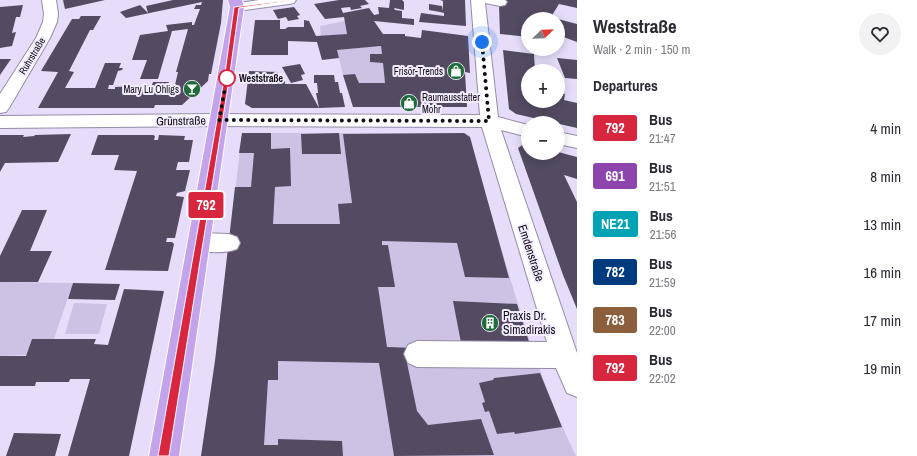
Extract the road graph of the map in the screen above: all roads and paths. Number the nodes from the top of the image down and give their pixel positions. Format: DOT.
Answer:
graph roads {
  1 [pos="49,0"];
  2 [pos="289,0"];
  3 [pos="478,0"];
  4 [pos="487,0"];
  5 [pos="500,2"];
  6 [pos="236,3"];
  7 [pos="0,108"];
  8 [pos="219,120"];
  9 [pos="489,121"];
  10 [pos="0,122"];
  11 [pos="521,129"];
  12 [pos="565,139"];
  13 [pos="577,142"];
  14 [pos="200,242"];
  15 [pos="229,243"];
  16 [pos="417,354"];
  17 [pos="564,355"];
  18 [pos="577,383"];
  19 [pos="164,456"];
  1 -- 7 [label="street, Ruhrstraße"];
  2 -- 6 [label="street"];
  3 -- 9 [label="street, Emdenstraße"];
  4 -- 5 [label="street"];
  6 -- 8 [label="main road"];
  8 -- 9 [label="street, Grünstraße"];
  8 -- 10 [label="street, Grünstraße"];
  8 -- 14 [label="main road"];
  9 -- 11 [label="street, Grünstraße"];
  9 -- 17 [label="street, Emdenstraße"];
  12 -- 13 [label="street"];
  14 -- 15 [label="street"];
  14 -- 19 [label="main road"];
  16 -- 17 [label="street"];
  17 -- 18 [label="street, Emdenstraße"];
}
